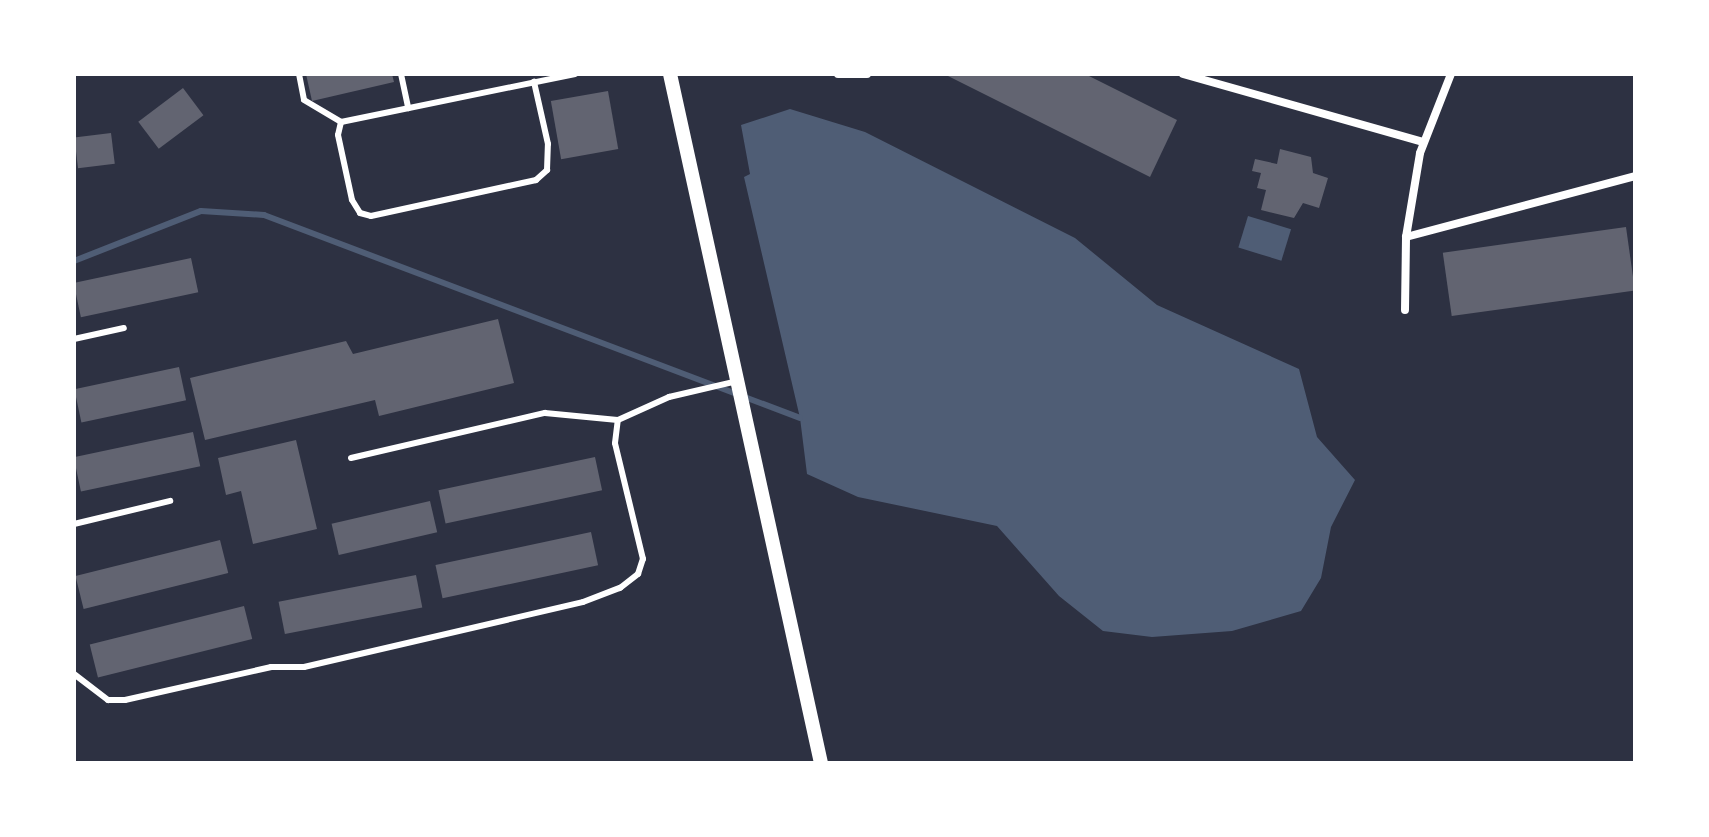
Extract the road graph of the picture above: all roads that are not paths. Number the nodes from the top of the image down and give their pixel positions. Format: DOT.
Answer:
graph roads {
  1 [pos="299,74"];
  2 [pos="401,74"];
  3 [pos="523,74"];
  4 [pos="575,74"];
  5 [pos="670,74"];
  6 [pos="838,74"];
  7 [pos="867,74"];
  8 [pos="1183,74"];
  9 [pos="1451,74"];
  10 [pos="534,82"];
  11 [pos="526,84"];
  12 [pos="408,108"];
  13 [pos="341,122"];
  14 [pos="1424,142"];
  15 [pos="1635,176"];
  16 [pos="1406,237"];
  17 [pos="1405,310"];
  18 [pos="124,328"];
  19 [pos="74,339"];
  20 [pos="738,381"];
  21 [pos="618,420"];
  22 [pos="351,458"];
  23 [pos="170,501"];
  24 [pos="74,524"];
  25 [pos="74,674"];
  26 [pos="821,763"];
  1 -- 13 [label="lane"];
  2 -- 12 [label="lane"];
  3 -- 11 [label="lane"];
  4 -- 10 [label="lane"];
  5 -- 20 [label="street"];
  6 -- 7 [label="street"];
  8 -- 14 [label="street"];
  9 -- 14 [label="street"];
  10 -- 11 [label="lane"];
  10 -- 13 [label="lane"];
  11 -- 12 [label="lane"];
  12 -- 13 [label="lane"];
  14 -- 16 [label="street"];
  15 -- 16 [label="street"];
  16 -- 17 [label="street"];
  18 -- 19 [label="lane"];
  20 -- 21 [label="lane"];
  20 -- 26 [label="street"];
  21 -- 22 [label="lane"];
  21 -- 25 [label="lane"];
  23 -- 24 [label="lane"];
}
